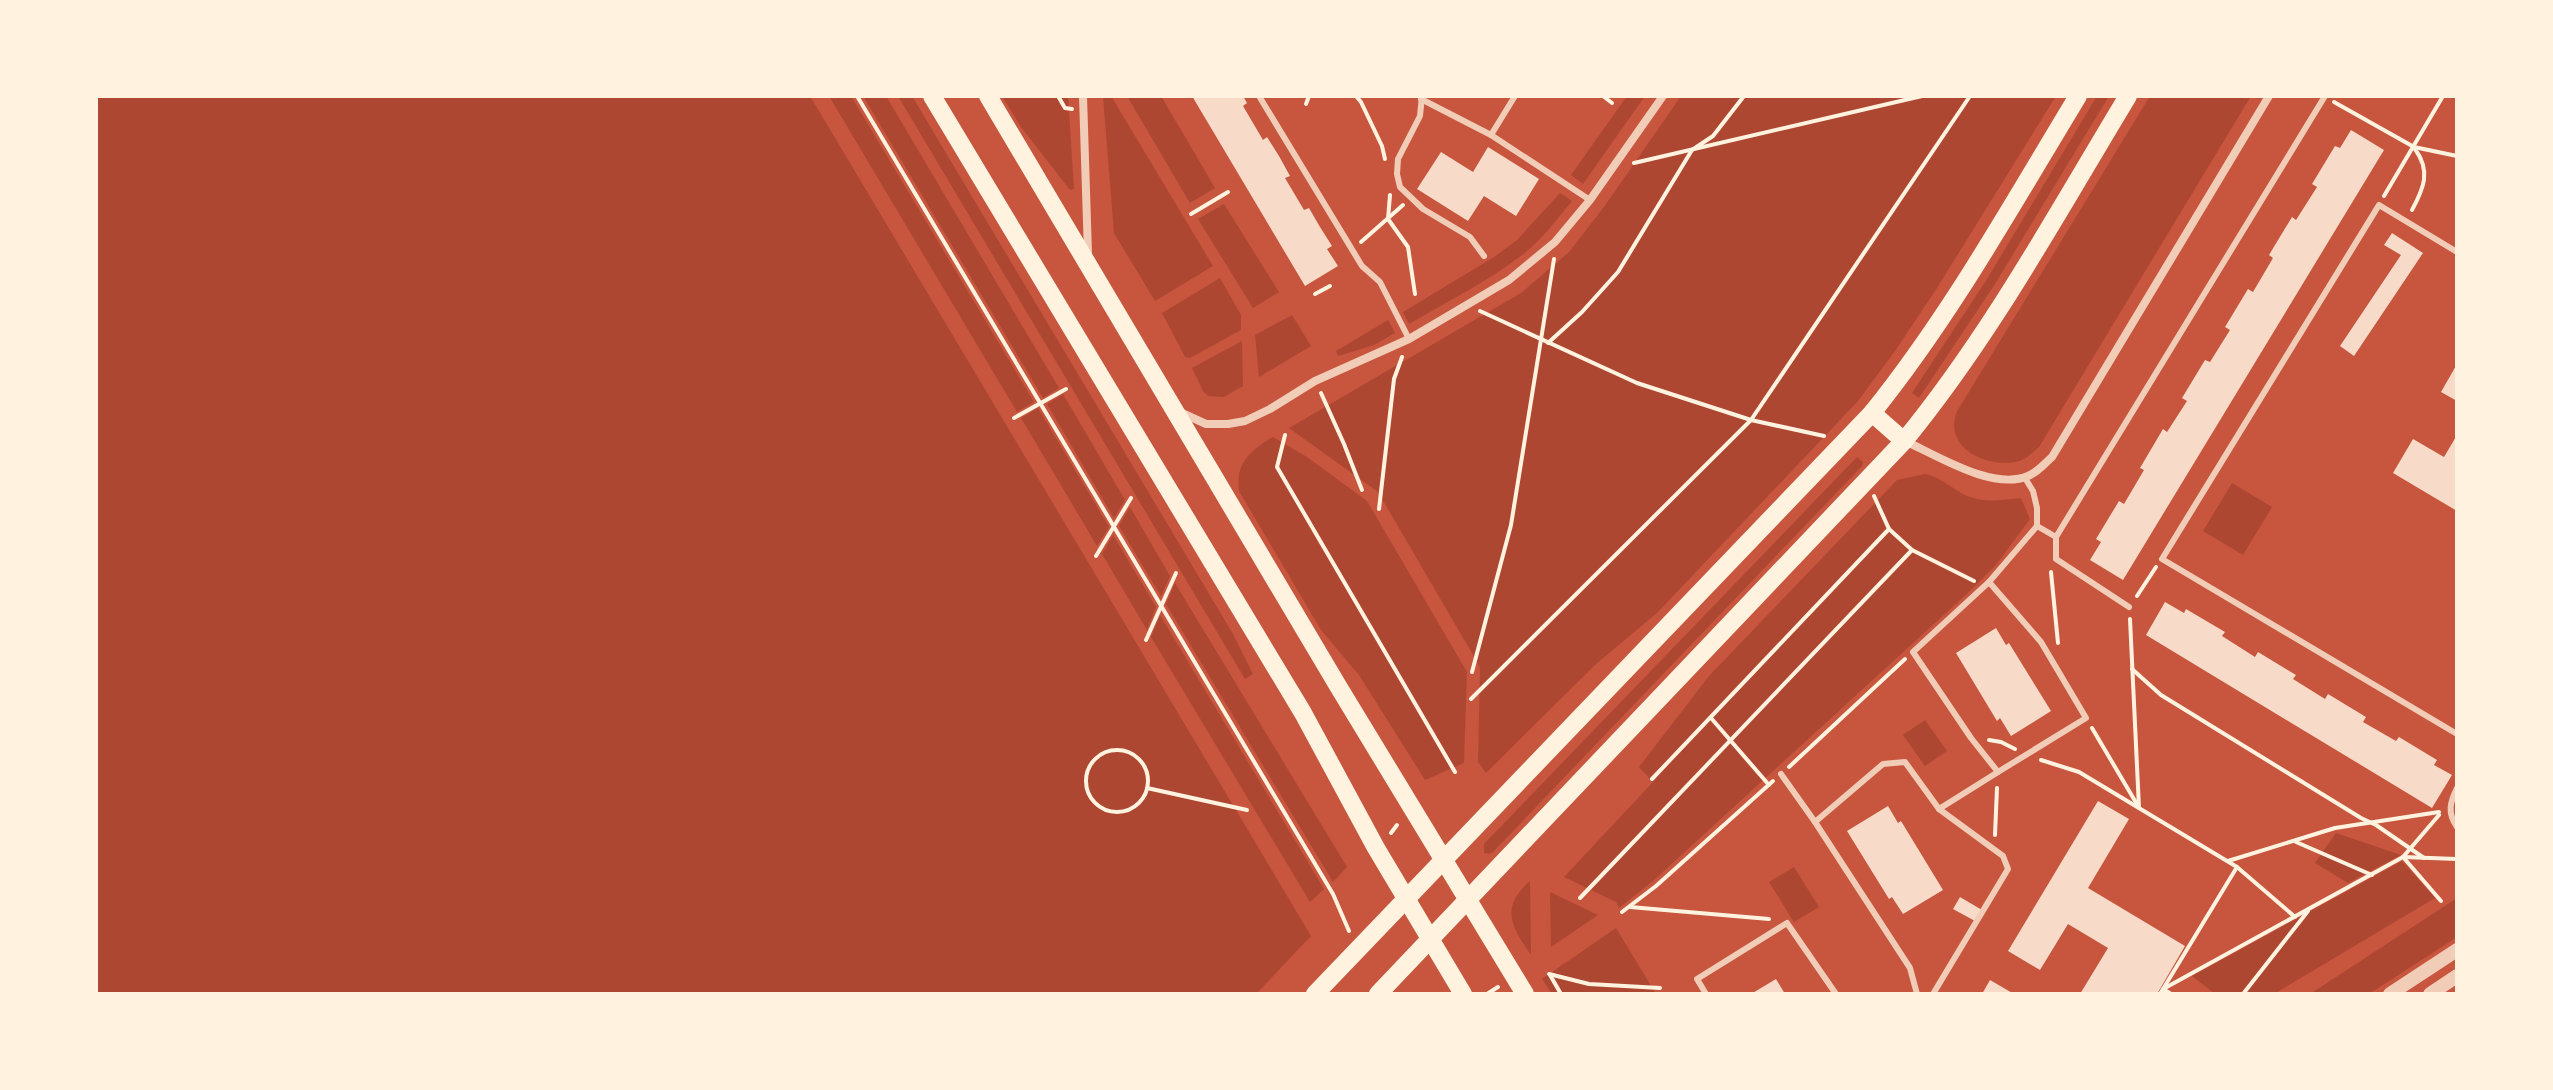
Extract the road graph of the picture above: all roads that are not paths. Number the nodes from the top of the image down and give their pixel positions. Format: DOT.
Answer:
graph roads {
  1 [pos="932,96"];
  2 [pos="988,96"];
  3 [pos="1083,96"];
  4 [pos="1259,96"];
  5 [pos="1515,96"];
  6 [pos="1663,96"];
  7 [pos="2078,96"];
  8 [pos="2128,96"];
  9 [pos="2269,96"];
  10 [pos="2325,96"];
  11 [pos="1421,97"];
  12 [pos="1491,135"];
  13 [pos="1590,200"];
  14 [pos="2457,252"];
  15 [pos="1484,256"];
  16 [pos="1088,263"];
  17 [pos="1409,339"];
  18 [pos="1176,410"];
  19 [pos="1872,413"];
  20 [pos="1904,441"];
  21 [pos="2025,478"];
  22 [pos="2037,526"];
  23 [pos="2056,537"];
  24 [pos="1987,585"];
  25 [pos="2129,607"];
  26 [pos="2457,734"];
  27 [pos="1998,772"];
  28 [pos="1781,774"];
  29 [pos="2457,788"];
  30 [pos="1939,809"];
  31 [pos="1815,822"];
  32 [pos="2457,827"];
  33 [pos="1444,861"];
  34 [pos="1406,900"];
  35 [pos="1468,901"];
  36 [pos="1429,940"];
  37 [pos="2457,950"];
  38 [pos="2457,976"];
  39 [pos="1315,994"];
  40 [pos="1378,994"];
  41 [pos="1463,994"];
  42 [pos="1525,994"];
  43 [pos="1706,994"];
  44 [pos="1836,994"];
  45 [pos="1917,994"];
  46 [pos="1933,994"];
  47 [pos="2390,994"];
  48 [pos="2430,994"];
  1 -- 34 [label="main road"];
  2 -- 16 [label="main road"];
  3 -- 16 [label="street"];
  4 -- 17 [label="lane"];
  5 -- 12 [label="lane"];
  6 -- 13 [label="street"];
  7 -- 19 [label="main road"];
  8 -- 20 [label="main road"];
  9 -- 21 [label="street"];
  10 -- 23 [label="lane"];
  11 -- 12 [label="lane"];
  11 -- 15 [label="lane"];
  12 -- 13 [label="lane"];
  13 -- 17 [label="street"];
  14 -- 26 [label="lane"];
  16 -- 18 [label="main road"];
  17 -- 18 [label="street"];
  18 -- 33 [label="main road"];
  19 -- 20 [label="main road"];
  19 -- 33 [label="main road"];
  20 -- 21 [label="street"];
  20 -- 35 [label="main road"];
  21 -- 22 [label="lane"];
  22 -- 23 [label="lane"];
  22 -- 24 [label="lane"];
  23 -- 25 [label="lane"];
  24 -- 27 [label="lane"];
  24 -- 27 [label="lane"];
  27 -- 30 [label="lane"];
  28 -- 31 [label="lane"];
  29 -- 32 [label="lane"];
  30 -- 31 [label="lane"];
  30 -- 46 [label="lane"];
  31 -- 45 [label="lane"];
  33 -- 34 [label="main road"];
  33 -- 35 [label="main road"];
  34 -- 36 [label="main road"];
  34 -- 39 [label="main road"];
  35 -- 36 [label="main road"];
  35 -- 42 [label="main road"];
  36 -- 40 [label="main road"];
  36 -- 41 [label="main road"];
  37 -- 47 [label="street"];
  38 -- 48 [label="street"];
  43 -- 44 [label="lane"];
}
